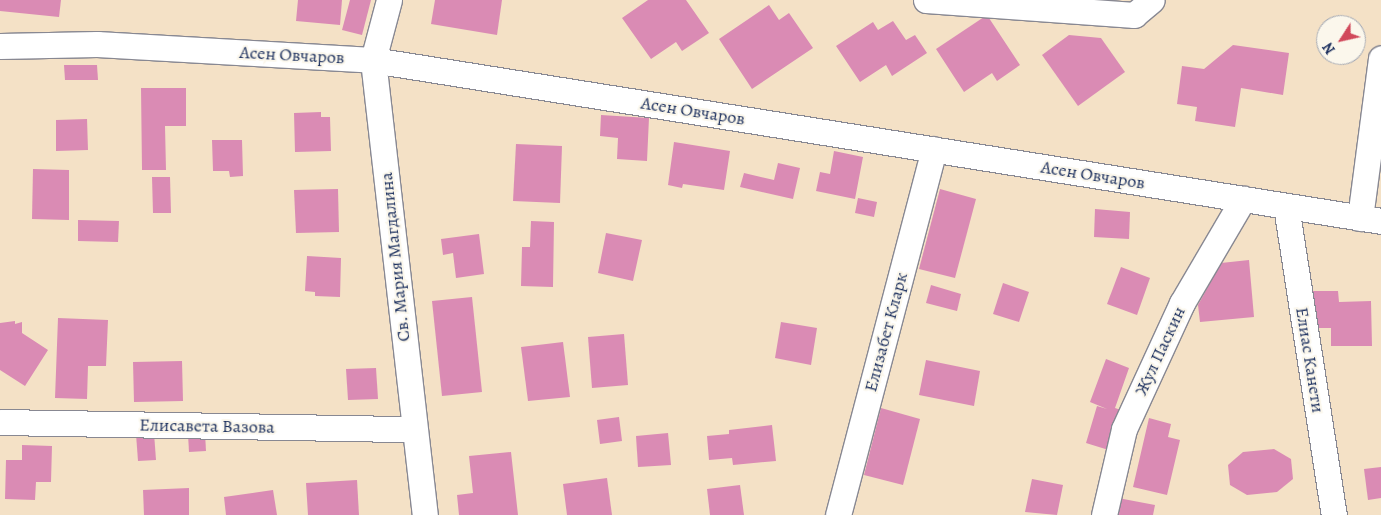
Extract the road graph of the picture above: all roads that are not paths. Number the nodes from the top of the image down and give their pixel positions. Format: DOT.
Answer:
graph roads {
  1 [pos="389,0"];
  2 [pos="926,0"];
  3 [pos="1152,0"];
  4 [pos="0,46"];
  5 [pos="1381,58"];
  6 [pos="373,60"];
  7 [pos="934,149"];
  8 [pos="1243,199"];
  9 [pos="1286,206"];
  10 [pos="1371,220"];
  11 [pos="0,422"];
  12 [pos="414,429"];
  13 [pos="425,515"];
  14 [pos="838,515"];
  15 [pos="1104,515"];
  16 [pos="1334,515"];
  1 -- 6 [label="street, Св. Мария Магдалина"];
  2 -- 3 [label="street"];
  4 -- 6 [label="street, Асен Овчаров"];
  5 -- 10 [label="street"];
  6 -- 7 [label="street, Асен Овчаров"];
  6 -- 12 [label="street, Св. Мария Магдалина"];
  7 -- 8 [label="street, Асен Овчаров"];
  7 -- 14 [label="street, Елизабет Кларк"];
  8 -- 9 [label="street, Асен Овчаров"];
  8 -- 15 [label="street, Жул Паскин"];
  9 -- 10 [label="street, Асен Овчаров"];
  9 -- 16 [label="street, Елиас Канети"];
  11 -- 12 [label="street, Елисавета Вазова"];
  12 -- 13 [label="street, Св. Мария Магдалина"];
}
